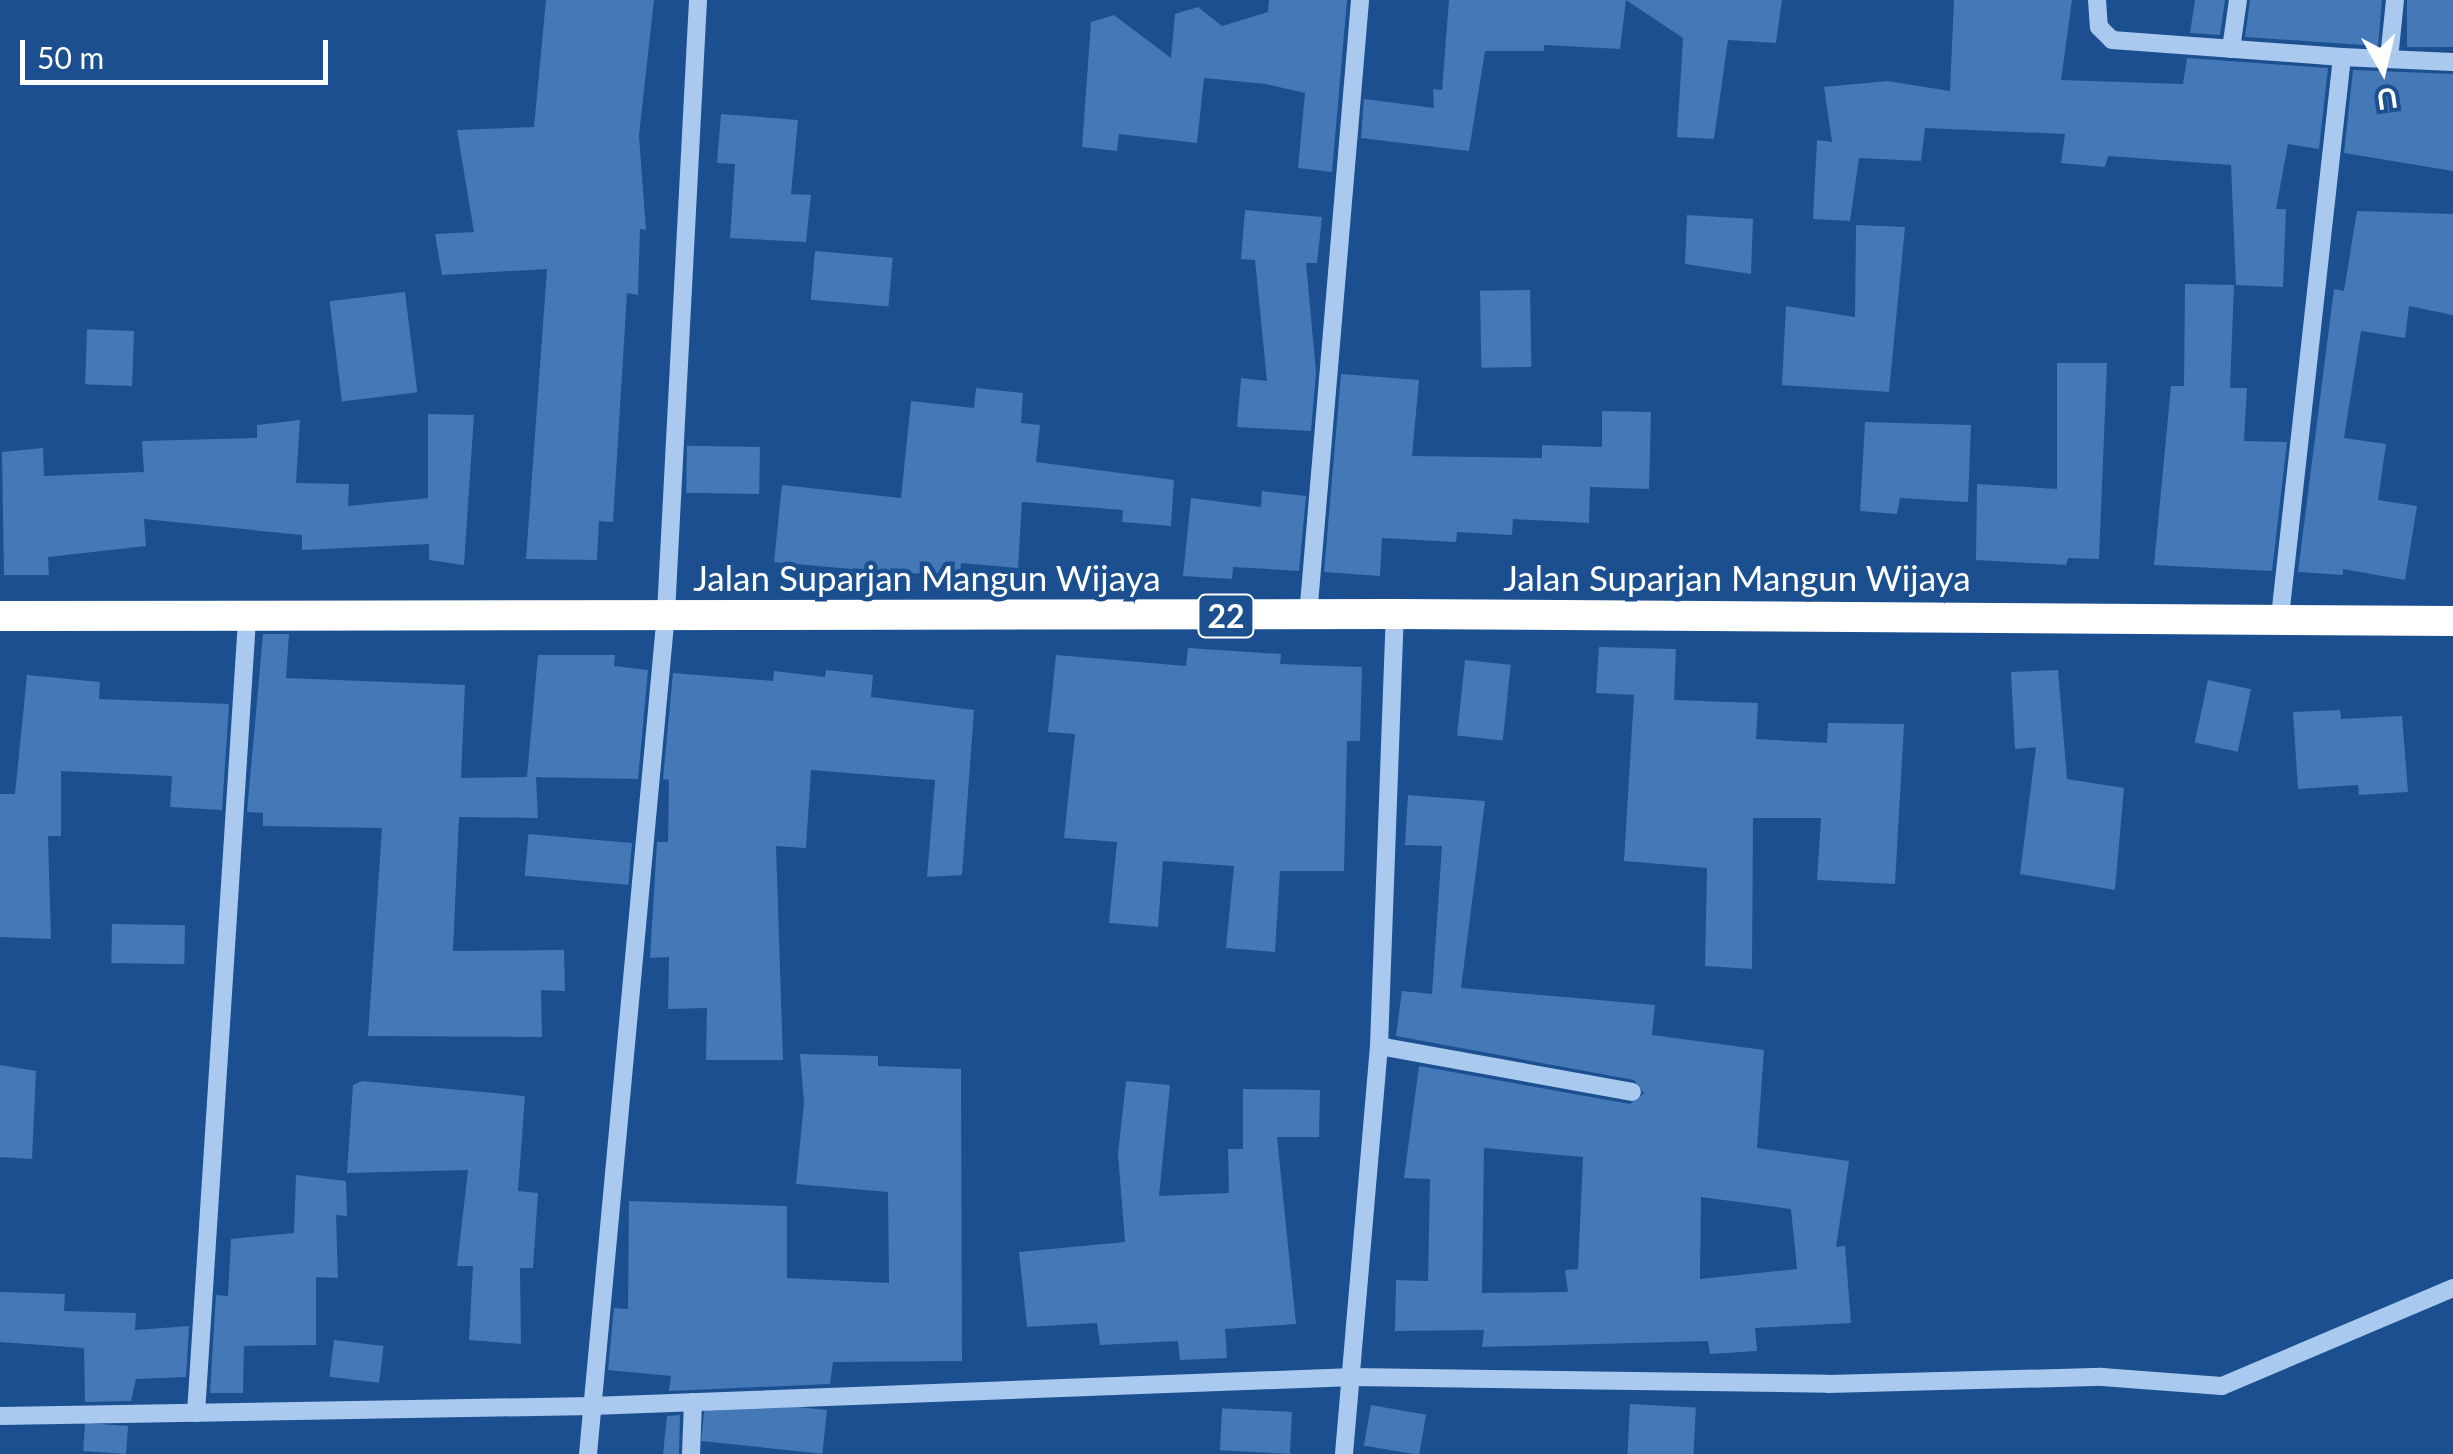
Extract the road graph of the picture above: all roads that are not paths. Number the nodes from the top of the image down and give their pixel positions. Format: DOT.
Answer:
graph roads {
  1 [pos="698,0"];
  2 [pos="1360,0"];
  3 [pos="2098,0"];
  4 [pos="2238,0"];
  5 [pos="2395,0"];
  6 [pos="2231,49"];
  7 [pos="2342,56"];
  8 [pos="2390,59"];
  9 [pos="2453,62"];
  10 [pos="666,613"];
  11 [pos="1394,614"];
  12 [pos="0,616"];
  13 [pos="1308,616"];
  14 [pos="2280,616"];
  15 [pos="247,620"];
  16 [pos="2453,621"];
  17 [pos="1378,1046"];
  18 [pos="1632,1092"];
  19 [pos="2453,1288"];
  20 [pos="1353,1377"];
  21 [pos="693,1402"];
  22 [pos="592,1406"];
  23 [pos="196,1412"];
  24 [pos="0,1416"];
  25 [pos="588,1454"];
  26 [pos="691,1454"];
  27 [pos="1344,1454"];
  1 -- 10 [label="street"];
  2 -- 13 [label="street"];
  3 -- 6 [label="street"];
  4 -- 6 [label="street"];
  5 -- 8 [label="street"];
  6 -- 7 [label="street"];
  7 -- 8 [label="street"];
  7 -- 14 [label="street"];
  8 -- 9 [label="street"];
  10 -- 13 [label="highway, Jalan Suparjan Mangun Wijaya / 22"];
  10 -- 15 [label="highway, Jalan Suparjan Mangun Wijaya / 22"];
  10 -- 22 [label="street"];
  11 -- 13 [label="highway, Jalan Suparjan Mangun Wijaya / 22"];
  11 -- 14 [label="highway, Jalan Suparjan Mangun Wijaya / 22"];
  11 -- 17 [label="street"];
  12 -- 15 [label="highway, Jalan Suparjan Mangun Wijaya / 22"];
  14 -- 16 [label="highway, Jalan Suparjan Mangun Wijaya / 22"];
  15 -- 23 [label="street"];
  17 -- 18 [label="street"];
  17 -- 20 [label="street"];
  19 -- 20 [label="street"];
  20 -- 21 [label="street"];
  20 -- 27 [label="street"];
  21 -- 22 [label="street"];
  21 -- 26 [label="street"];
  22 -- 23 [label="street"];
  22 -- 25 [label="street"];
  23 -- 24 [label="street"];
}
